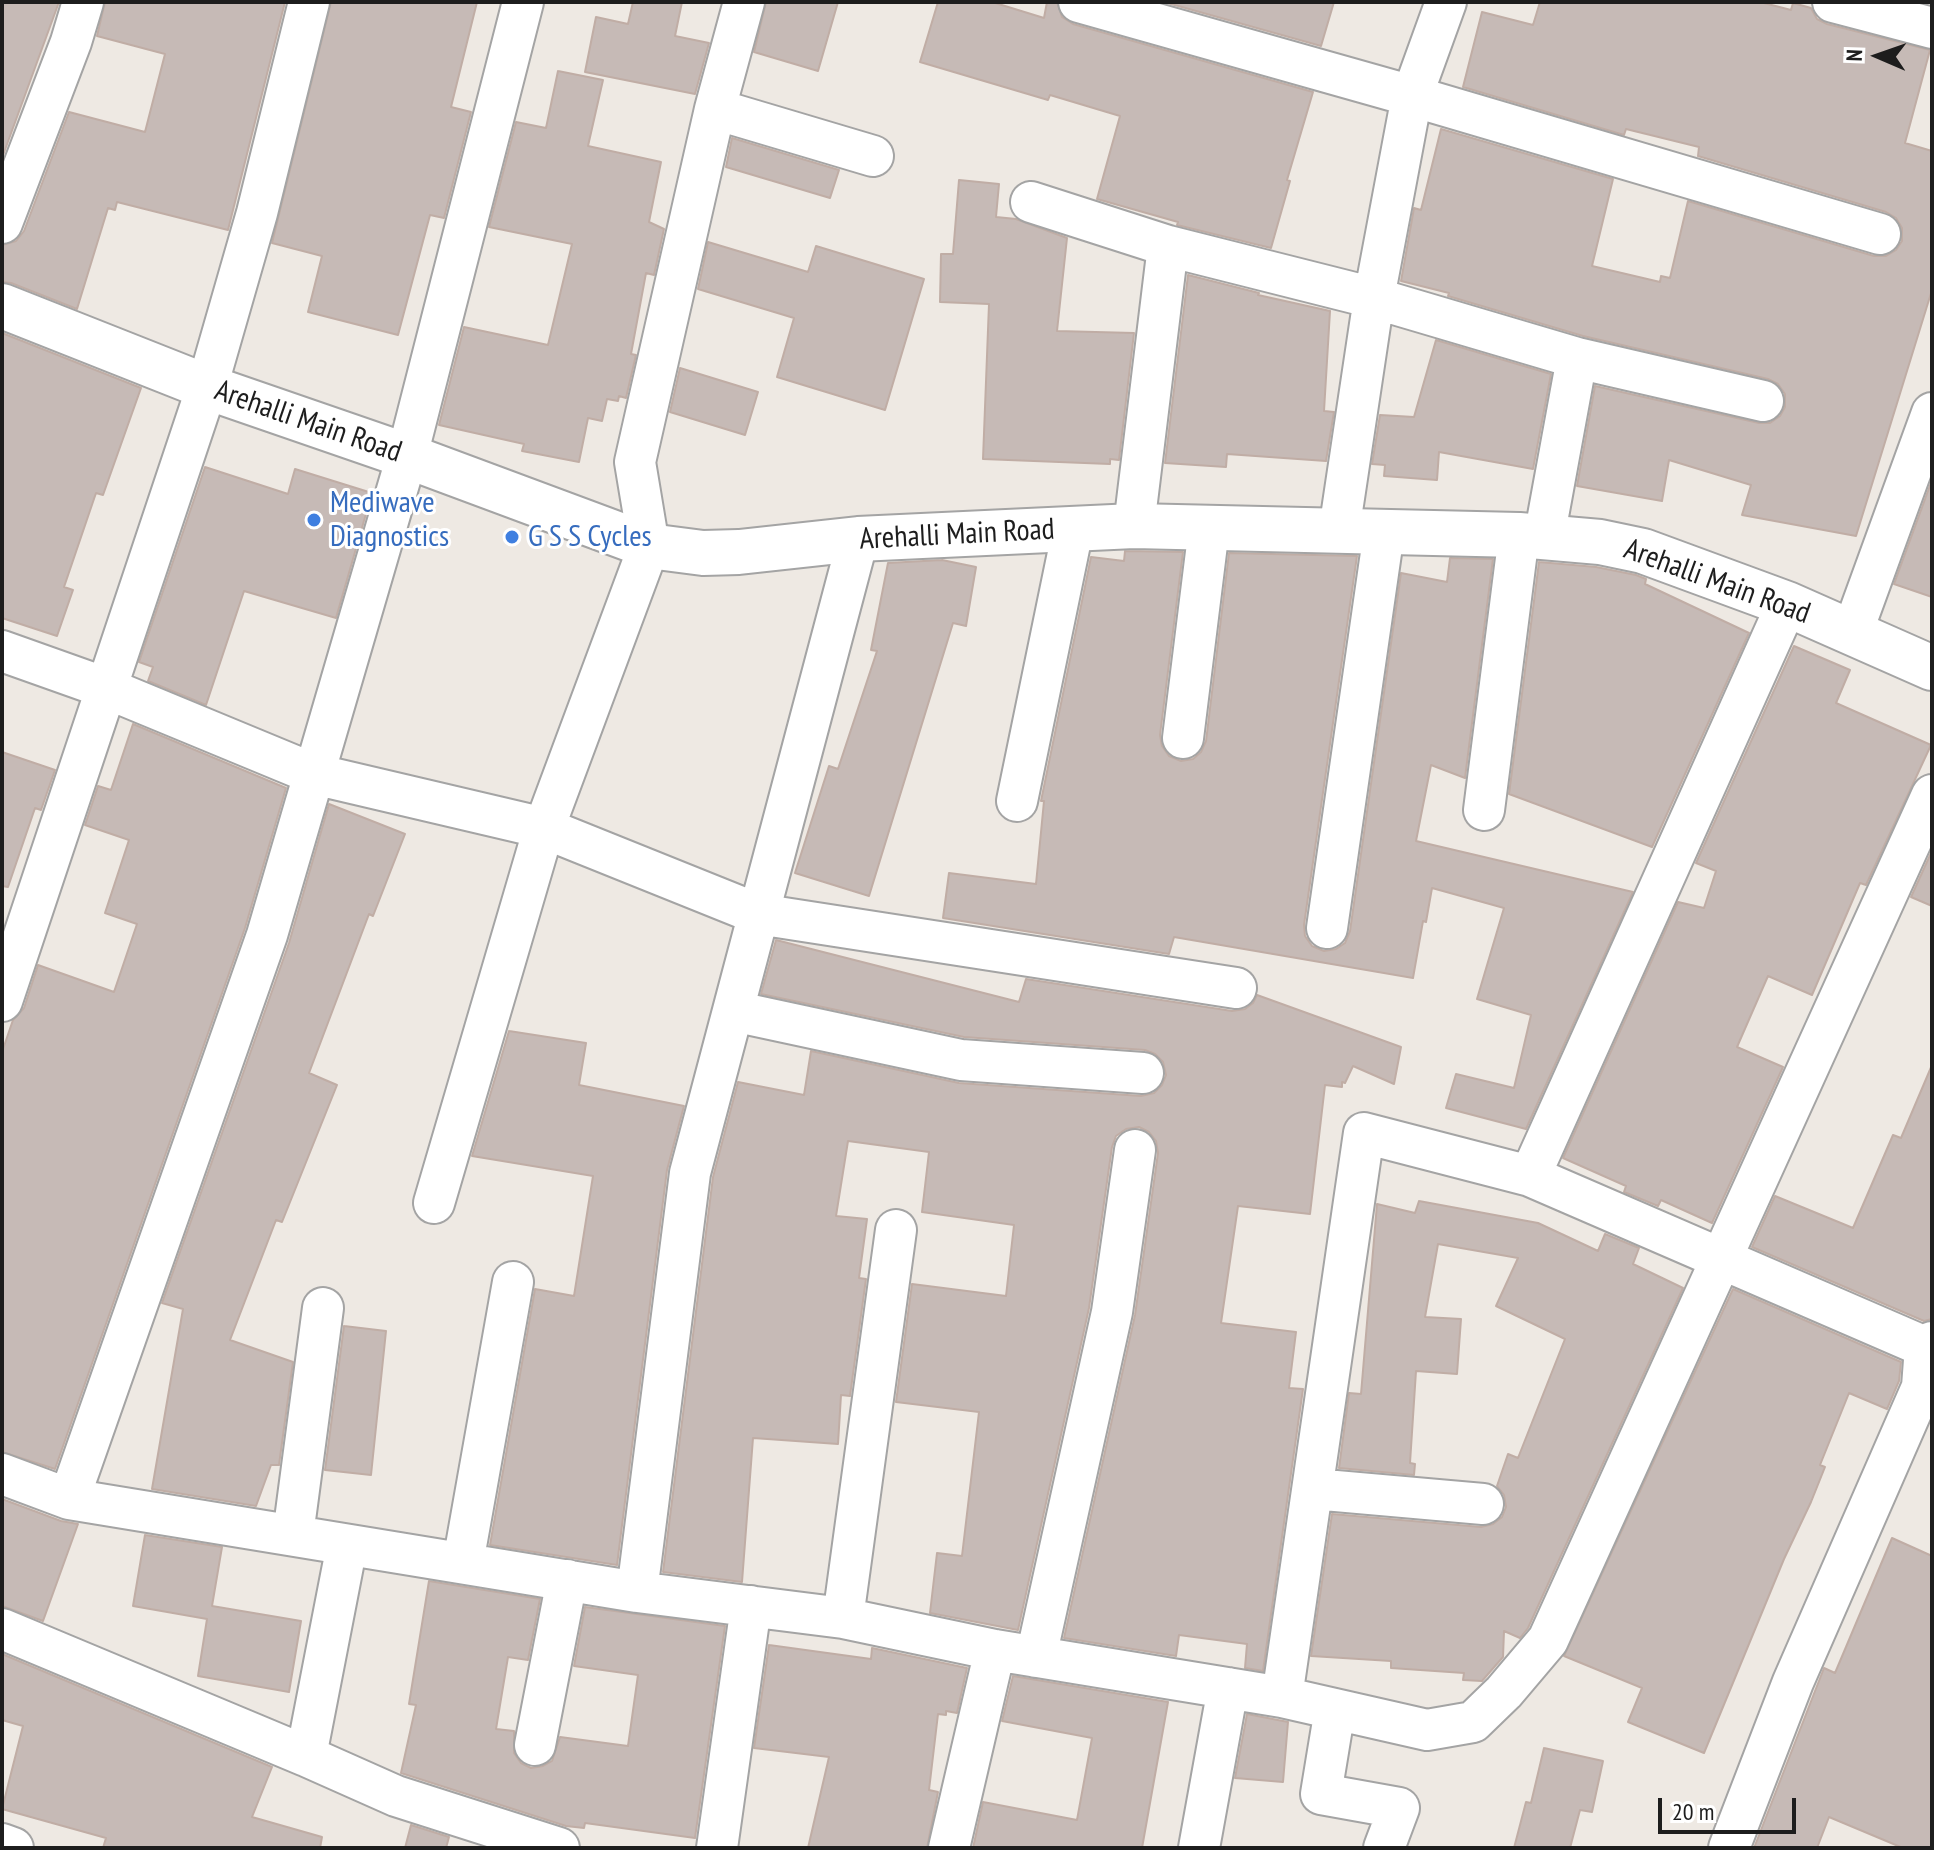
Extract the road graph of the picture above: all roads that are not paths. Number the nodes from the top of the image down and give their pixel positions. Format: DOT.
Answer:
graph roads {
  1 [pos="83,2"];
  2 [pos="309,2"];
  3 [pos="523,2"];
  4 [pos="744,2"];
  5 [pos="1079,2"];
  6 [pos="1446,2"];
  7 [pos="1833,2"];
  8 [pos="1932,28"];
  9 [pos="1412,96"];
  10 [pos="715,109"];
  11 [pos="873,156"];
  12 [pos="1031,202"];
  13 [pos="2,223"];
  14 [pos="1880,234"];
  15 [pos="1168,246"];
  16 [pos="1374,298"];
  17 [pos="2,306"];
  18 [pos="1577,358"];
  19 [pos="207,387"];
  20 [pos="1763,401"];
  21 [pos="1932,413"];
  22 [pos="407,456"];
  23 [pos="1134,526"];
  24 [pos="1209,528"];
  25 [pos="1073,529"];
  26 [pos="1339,531"];
  27 [pos="1384,532"];
  28 [pos="1531,536"];
  29 [pos="858,539"];
  30 [pos="649,546"];
  31 [pos="1787,604"];
  32 [pos="1852,633"];
  33 [pos="2,651"];
  34 [pos="1932,668"];
  35 [pos="106,688"];
  36 [pos="1183,738"];
  37 [pos="314,774"];
  38 [pos="1932,795"];
  39 [pos="1017,801"];
  40 [pos="1484,810"];
  41 [pos="544,828"];
  42 [pos="758,914"];
  43 [pos="1327,928"];
  44 [pos="1236,988"];
  45 [pos="2,1001"];
  46 [pos="733,1011"];
  47 [pos="1143,1073"];
  48 [pos="1135,1150"];
  49 [pos="1530,1176"];
  50 [pos="434,1203"];
  51 [pos="896,1230"];
  52 [pos="1722,1258"];
  53 [pos="513,1282"];
  54 [pos="323,1308"];
  55 [pos="1930,1346"];
  56 [pos="2,1474"];
  57 [pos="1313,1489"];
  58 [pos="69,1499"];
  59 [pos="1483,1504"];
  60 [pos="293,1535"];
  61 [pos="347,1545"];
  62 [pos="463,1563"];
  63 [pos="567,1580"];
  64 [pos="637,1592"];
  65 [pos="751,1606"];
  66 [pos="843,1618"];
  67 [pos="2,1629"];
  68 [pos="995,1650"];
  69 [pos="1036,1657"];
  70 [pos="1228,1688"];
  71 [pos="1282,1697"];
  72 [pos="1335,1709"];
  73 [pos="535,1745"];
  74 [pos="306,1756"];
  75 [pos="2,1844"];
  76 [pos="13,1848"];
  77 [pos="559,1848"];
  78 [pos="717,1848"];
  79 [pos="949,1848"];
  80 [pos="1199,1848"];
  81 [pos="1384,1848"];
  82 [pos="1729,1848"];
  1 -- 13 [label="street"];
  2 -- 19 [label="street"];
  3 -- 22 [label="street"];
  4 -- 10 [label="street"];
  5 -- 9 [label="street"];
  6 -- 9 [label="street"];
  7 -- 8 [label="street"];
  9 -- 14 [label="street"];
  9 -- 16 [label="street"];
  10 -- 11 [label="street"];
  10 -- 30 [label="street"];
  12 -- 15 [label="street"];
  15 -- 16 [label="street"];
  15 -- 23 [label="street"];
  16 -- 18 [label="street"];
  16 -- 26 [label="street"];
  17 -- 19 [label="street, Arehalli Main Road"];
  18 -- 20 [label="street"];
  18 -- 28 [label="street"];
  19 -- 22 [label="street, Arehalli Main Road"];
  19 -- 35 [label="street"];
  21 -- 32 [label="street"];
  22 -- 30 [label="street, Arehalli Main Road"];
  22 -- 37 [label="street"];
  23 -- 24 [label="street, Arehalli Main Road"];
  23 -- 25 [label="street, Arehalli Main Road"];
  24 -- 26 [label="street, Arehalli Main Road"];
  24 -- 36 [label="street"];
  25 -- 29 [label="street, Arehalli Main Road"];
  25 -- 39 [label="street"];
  26 -- 27 [label="street, Arehalli Main Road"];
  27 -- 28 [label="street, Arehalli Main Road"];
  27 -- 43 [label="street"];
  28 -- 31 [label="street, Arehalli Main Road"];
  28 -- 40 [label="street"];
  29 -- 30 [label="street, Arehalli Main Road"];
  29 -- 42 [label="street"];
  30 -- 41 [label="street"];
  31 -- 32 [label="street, Arehalli Main Road"];
  31 -- 49 [label="street"];
  32 -- 34 [label="street, Arehalli Main Road"];
  33 -- 35 [label="street"];
  35 -- 37 [label="street"];
  35 -- 45 [label="street"];
  37 -- 41 [label="street"];
  37 -- 58 [label="street"];
  38 -- 52 [label="street"];
  41 -- 42 [label="street"];
  41 -- 50 [label="street"];
  42 -- 44 [label="street"];
  42 -- 46 [label="street"];
  46 -- 47 [label="street"];
  46 -- 64 [label="street"];
  48 -- 69 [label="street"];
  49 -- 52 [label="street"];
  49 -- 57 [label="street"];
  51 -- 66 [label="street"];
  52 -- 55 [label="street"];
  52 -- 72 [label="street"];
  53 -- 62 [label="street"];
  54 -- 60 [label="street"];
  55 -- 82 [label="street"];
  56 -- 58 [label="street"];
  57 -- 59 [label="street"];
  57 -- 71 [label="street"];
  58 -- 60 [label="street"];
  60 -- 61 [label="street"];
  61 -- 62 [label="street"];
  61 -- 74 [label="street"];
  62 -- 63 [label="street"];
  63 -- 64 [label="street"];
  63 -- 73 [label="street"];
  64 -- 65 [label="street"];
  65 -- 66 [label="street"];
  65 -- 78 [label="street"];
  66 -- 68 [label="street"];
  67 -- 74 [label="street"];
  68 -- 69 [label="street"];
  68 -- 79 [label="street"];
  69 -- 70 [label="street"];
  70 -- 71 [label="street"];
  70 -- 80 [label="street"];
  71 -- 72 [label="street"];
  72 -- 81 [label="street"];
  74 -- 77 [label="street"];
  75 -- 76 [label="street"];
}
